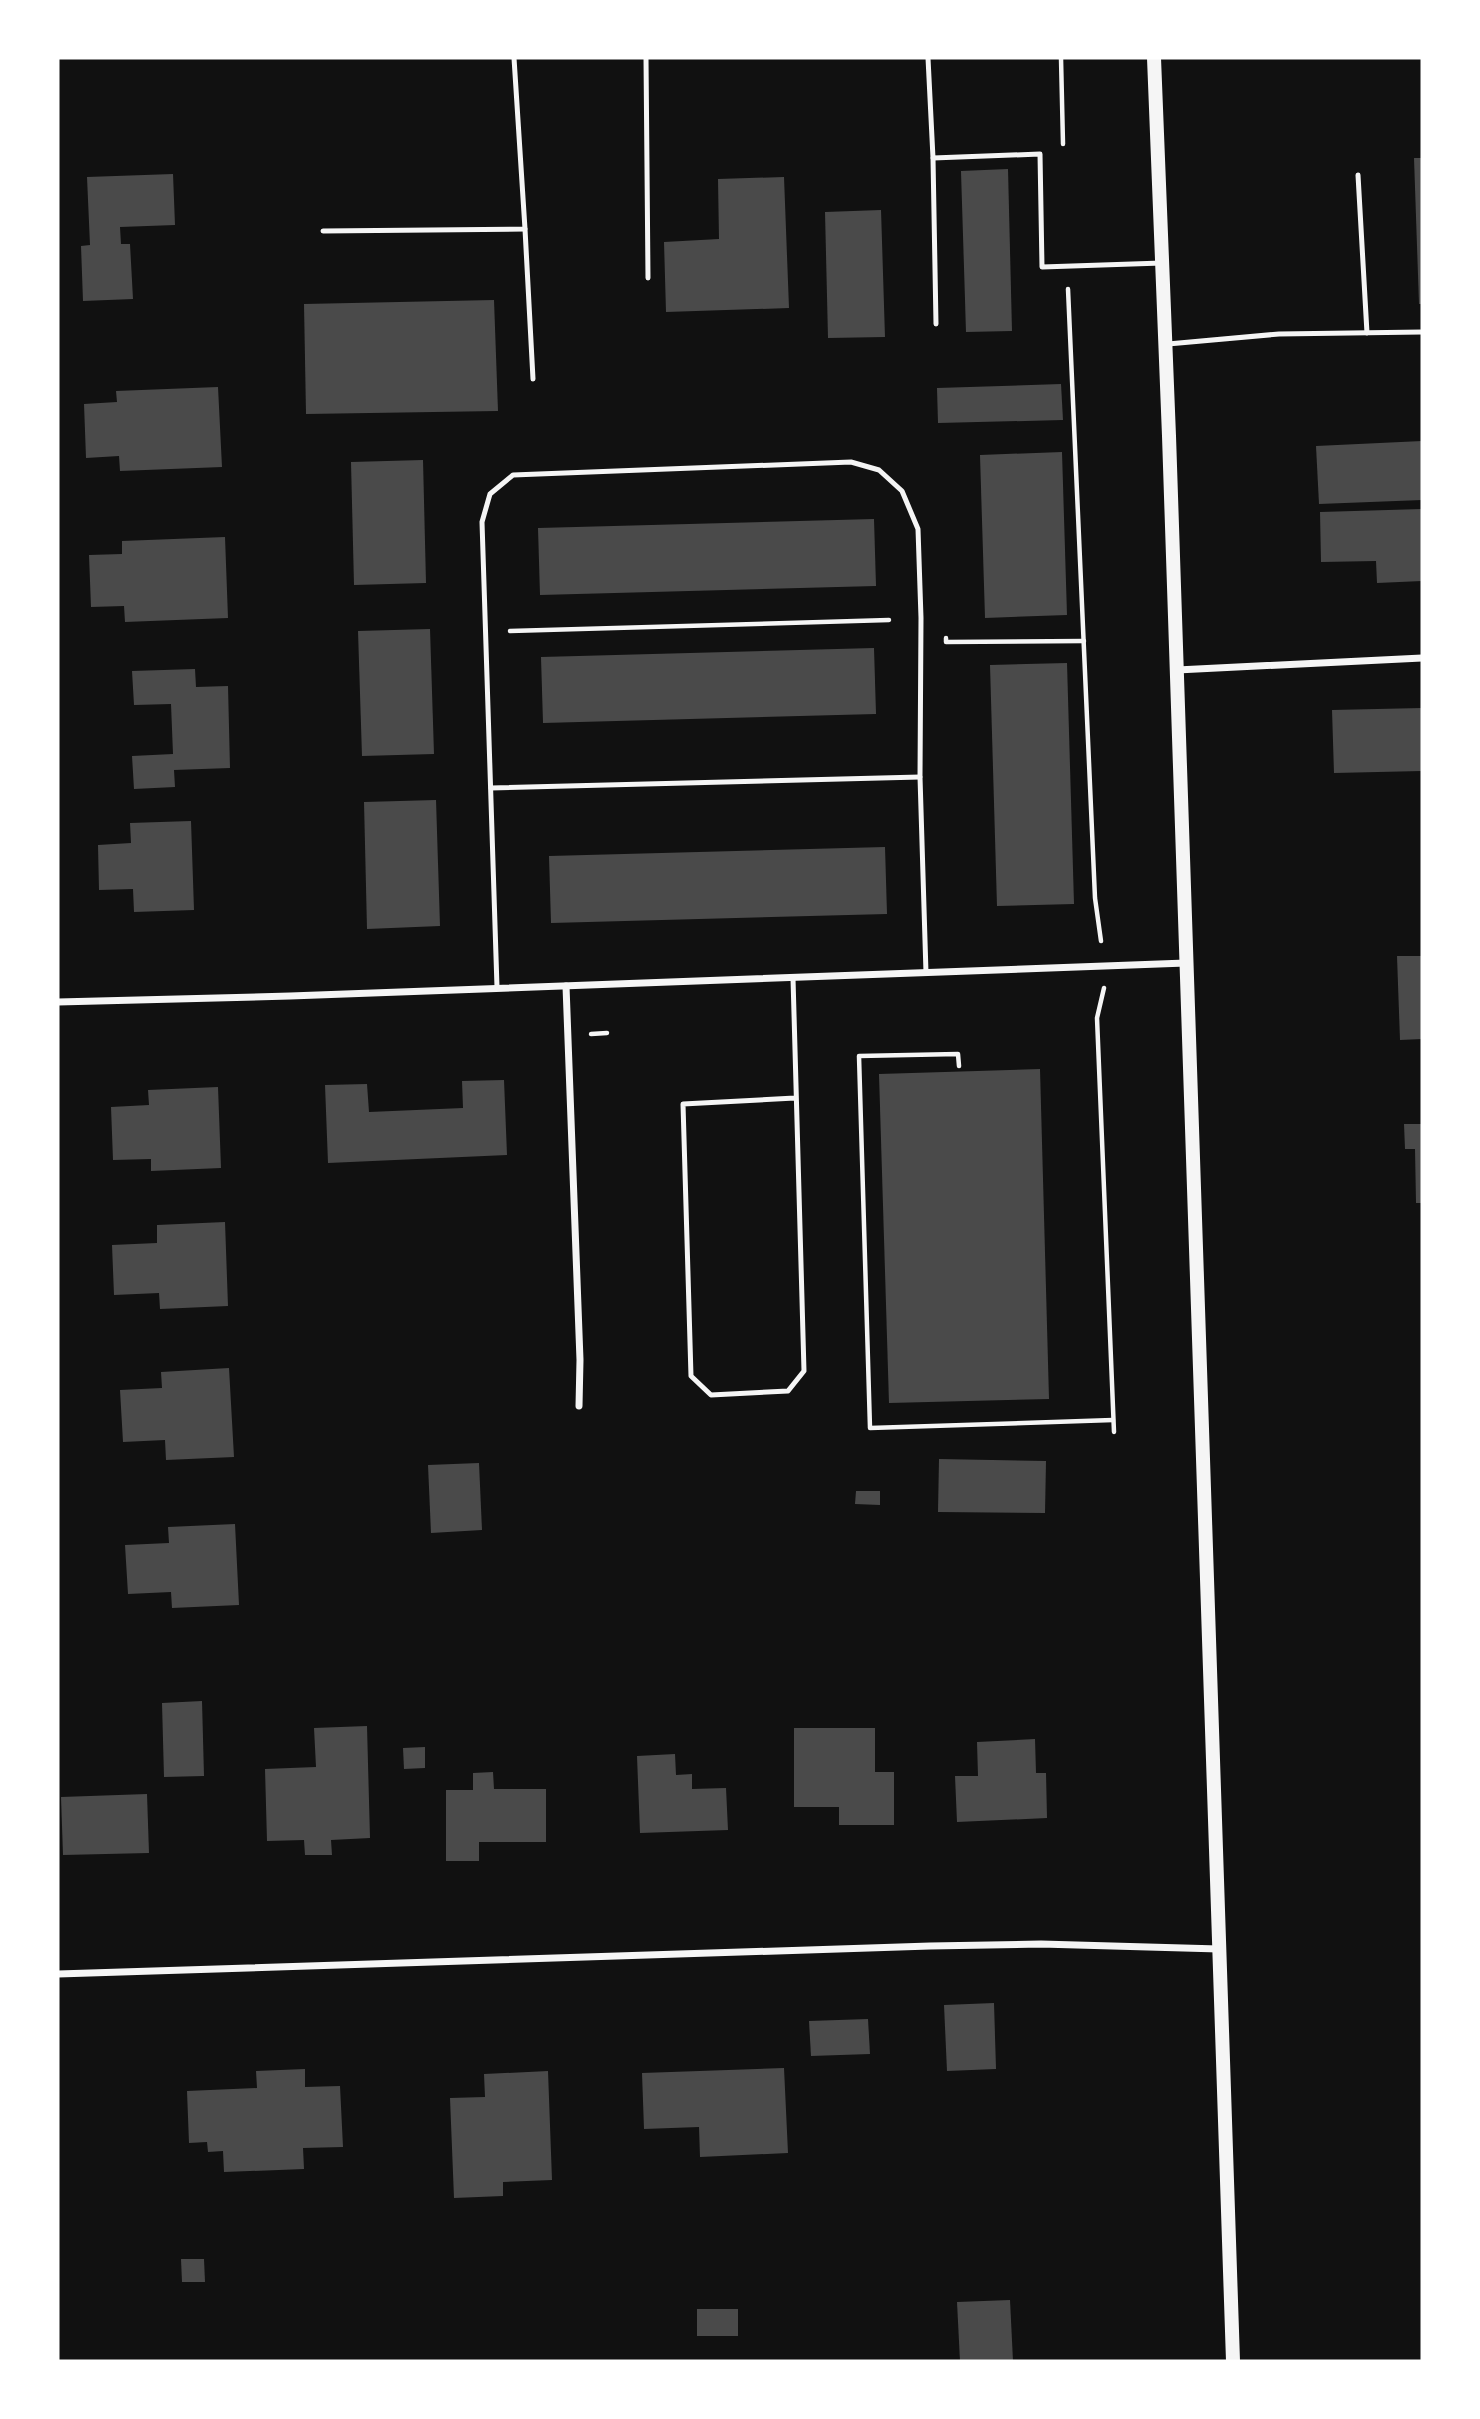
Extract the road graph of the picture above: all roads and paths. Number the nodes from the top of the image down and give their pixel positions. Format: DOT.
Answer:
graph roads {
  1 [pos="513,58"];
  2 [pos="646,58"];
  3 [pos="928,58"];
  4 [pos="1061,58"];
  5 [pos="1154,58"];
  6 [pos="1063,148"];
  7 [pos="933,158"];
  8 [pos="1358,175"];
  9 [pos="525,229"];
  10 [pos="323,231"];
  11 [pos="1162,263"];
  12 [pos="1067,267"];
  13 [pos="648,278"];
  14 [pos="936,324"];
  15 [pos="1422,332"];
  16 [pos="1367,333"];
  17 [pos="1165,344"];
  18 [pos="533,379"];
  19 [pos="889,620"];
  20 [pos="945,630"];
  21 [pos="510,631"];
  22 [pos="1084,641"];
  23 [pos="1422,658"];
  24 [pos="1177,670"];
  25 [pos="920,776"];
  26 [pos="491,788"];
  27 [pos="1101,942"];
  28 [pos="1186,963"];
  29 [pos="926,973"];
  30 [pos="793,978"];
  31 [pos="566,986"];
  32 [pos="497,987"];
  33 [pos="1104,993"];
  34 [pos="58,1002"];
  35 [pos="958,1066"];
  36 [pos="795,1098"];
  37 [pos="579,1406"];
  38 [pos="1113,1420"];
  39 [pos="1114,1432"];
  40 [pos="1219,1949"];
  41 [pos="58,1974"];
  42 [pos="1233,2361"];
  1 -- 9 [label="lane"];
  2 -- 13 [label="lane"];
  3 -- 7 [label="lane"];
  4 -- 6 [label="path"];
  5 -- 11 [label="main road"];
  7 -- 12 [label="lane"];
  7 -- 14 [label="lane"];
  8 -- 16 [label="lane"];
  9 -- 10 [label="lane"];
  9 -- 18 [label="lane"];
  11 -- 12 [label="lane"];
  11 -- 17 [label="main road"];
  12 -- 22 [label="path"];
  15 -- 16 [label="lane"];
  16 -- 17 [label="lane"];
  17 -- 24 [label="main road"];
  19 -- 21 [label="path"];
  20 -- 22 [label="path"];
  22 -- 27 [label="path"];
  23 -- 24 [label="street"];
  24 -- 28 [label="main road"];
  25 -- 26 [label="lane"];
  25 -- 26 [label="lane"];
  25 -- 29 [label="lane"];
  26 -- 32 [label="lane"];
  28 -- 29 [label="street"];
  28 -- 40 [label="main road"];
  29 -- 30 [label="street"];
  30 -- 31 [label="street"];
  30 -- 36 [label="lane"];
  31 -- 32 [label="street"];
  31 -- 37 [label="street"];
  32 -- 34 [label="street"];
  33 -- 38 [label="path"];
  35 -- 38 [label="path"];
  36 -- 36 [label="lane"];
  38 -- 39 [label="path"];
  40 -- 41 [label="street"];
  40 -- 42 [label="main road"];
}
